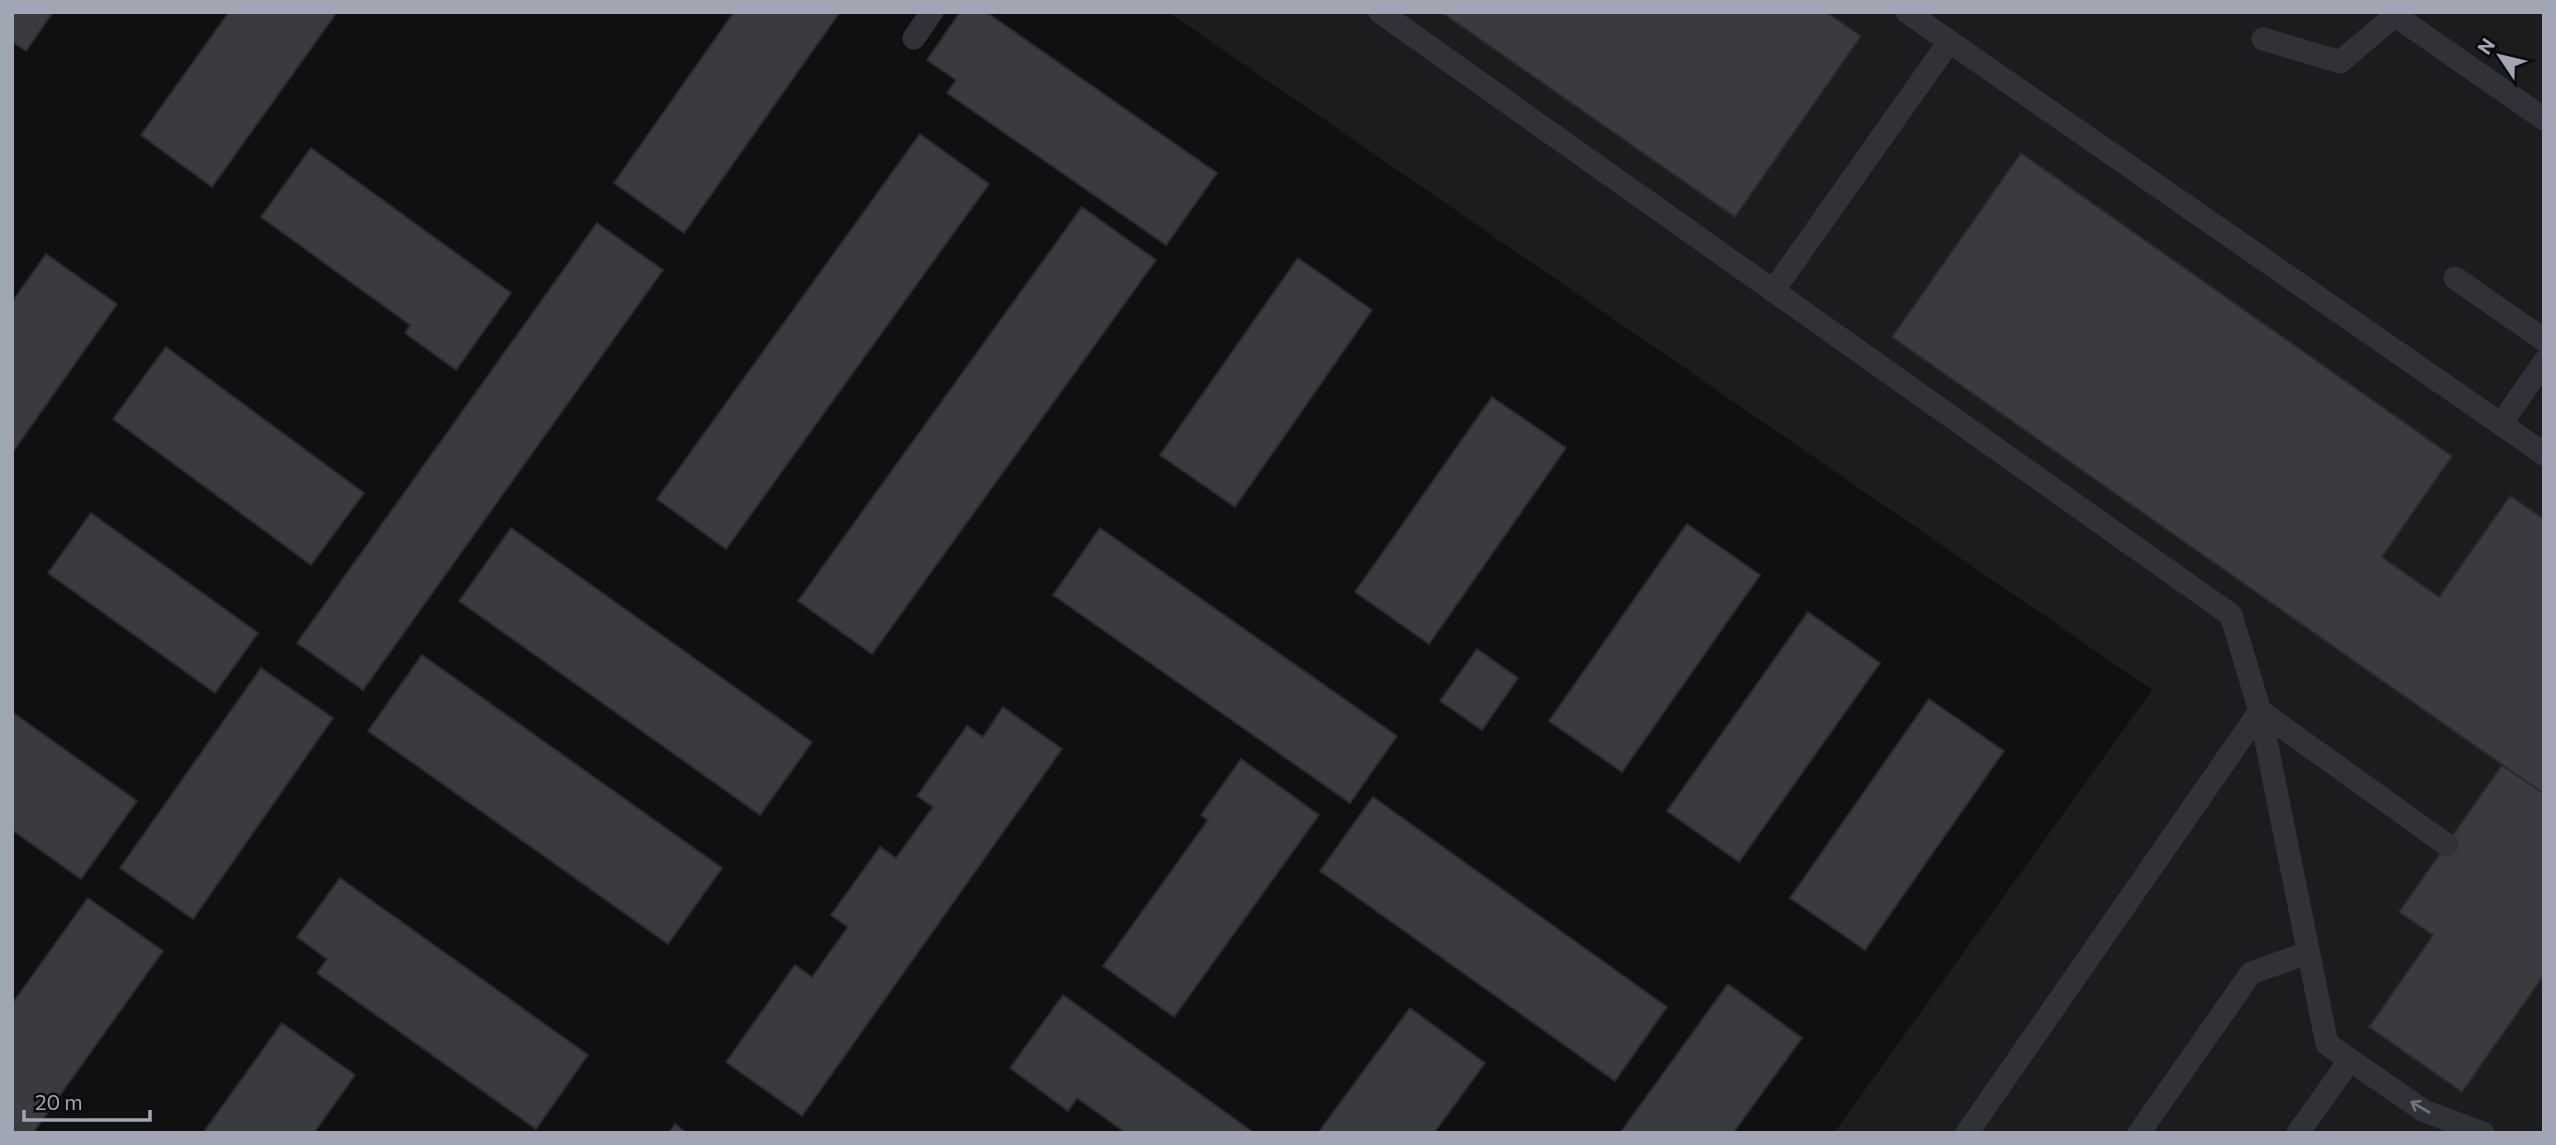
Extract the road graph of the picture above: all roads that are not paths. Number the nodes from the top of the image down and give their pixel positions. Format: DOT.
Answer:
graph roads {
  1 [pos="932,12"];
  2 [pos="1380,12"];
  3 [pos="1907,12"];
  4 [pos="2398,14"];
  5 [pos="914,38"];
  6 [pos="2263,39"];
  7 [pos="1950,42"];
  8 [pos="2544,120"];
  9 [pos="2455,278"];
  10 [pos="1773,290"];
  11 [pos="2544,340"];
  12 [pos="2544,362"];
  13 [pos="2501,424"];
  14 [pos="2542,451"];
  15 [pos="2260,711"];
  16 [pos="2446,845"];
  17 [pos="2307,953"];
  18 [pos="2350,1060"];
  19 [pos="1967,1133"];
  20 [pos="2139,1133"];
  21 [pos="2298,1133"];
  22 [pos="2483,1133"];
  1 -- 5 [label="lane"];
  2 -- 10 [label="lane"];
  3 -- 7 [label="lane"];
  4 -- 6 [label="lane"];
  4 -- 8 [label="lane"];
  7 -- 10 [label="lane"];
  7 -- 13 [label="lane"];
  9 -- 11 [label="lane"];
  10 -- 15 [label="lane"];
  12 -- 13 [label="lane"];
  13 -- 14 [label="lane"];
  15 -- 16 [label="lane"];
  15 -- 17 [label="lane"];
  15 -- 19 [label="lane"];
  17 -- 18 [label="lane"];
  17 -- 20 [label="lane"];
  18 -- 21 [label="lane"];
  22 -- 18 [label="lane, one-way"];
}
